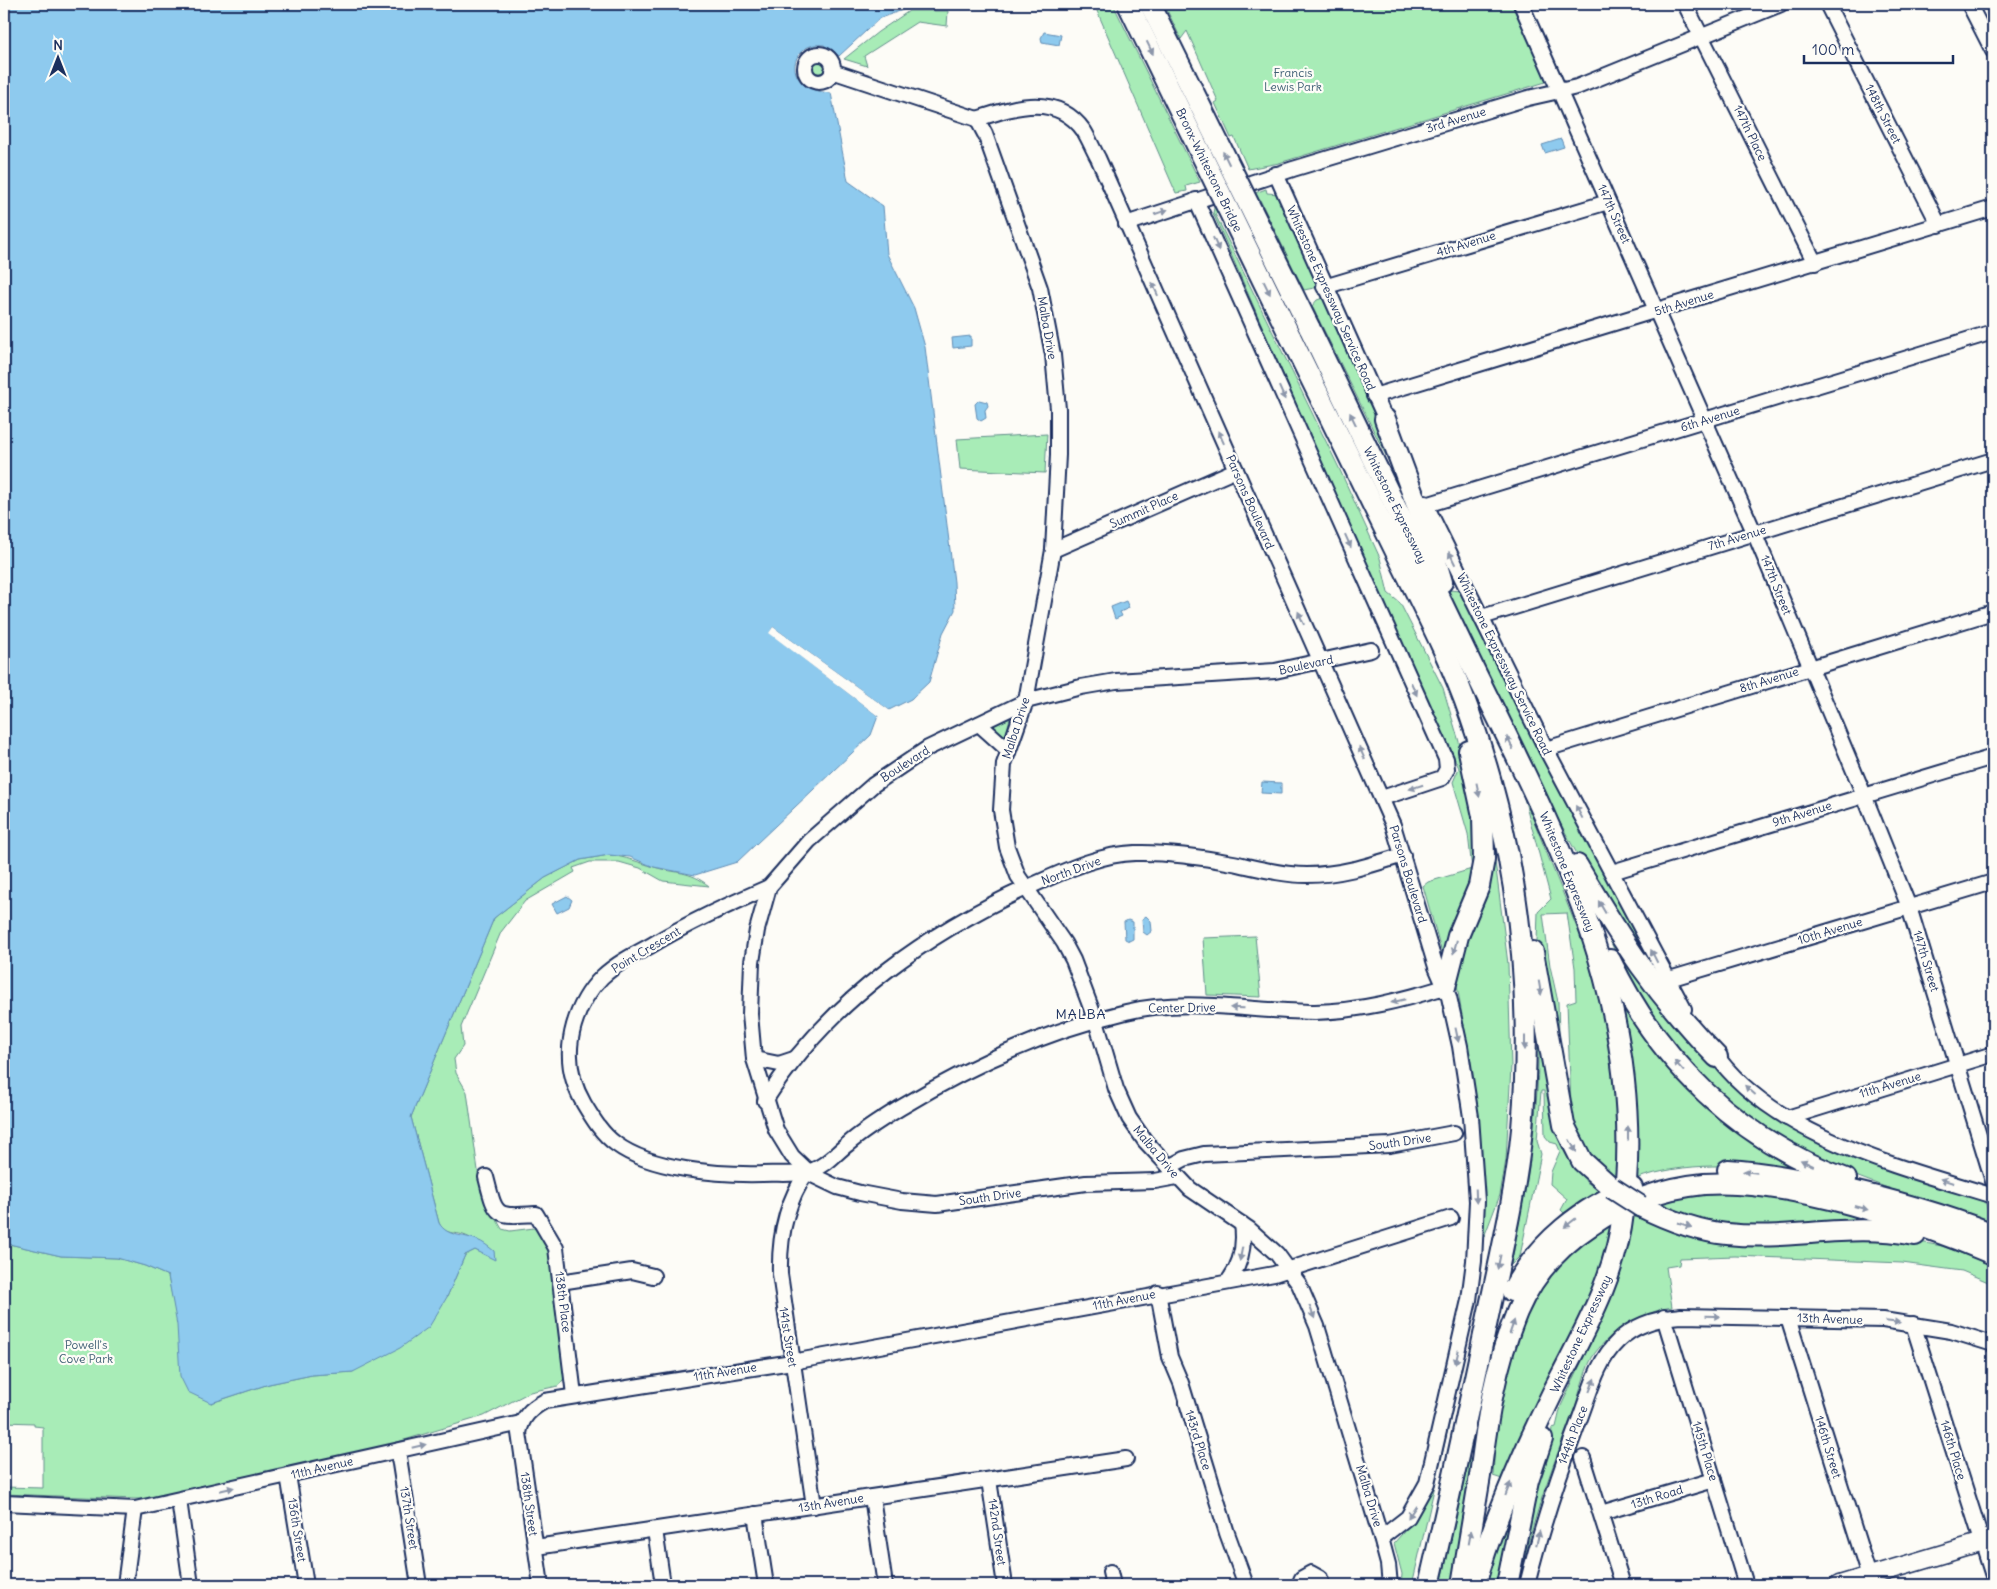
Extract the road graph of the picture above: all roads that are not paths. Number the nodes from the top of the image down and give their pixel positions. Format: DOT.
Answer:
graph roads {
  1 [pos="1128,4"];
  2 [pos="1150,4"];
  3 [pos="1522,4"];
  4 [pos="1686,4"];
  5 [pos="1781,4"];
  6 [pos="1827,4"];
  7 [pos="1969,4"];
  8 [pos="1702,36"];
  9 [pos="1993,51"];
  10 [pos="832,71"];
  11 [pos="1560,91"];
  12 [pos="977,119"];
  13 [pos="1276,174"];
  14 [pos="1196,200"];
  15 [pos="1608,202"];
  16 [pos="1993,208"];
  17 [pos="1126,224"];
  18 [pos="1938,225"];
  19 [pos="1815,262"];
  20 [pos="1324,287"];
  21 [pos="1657,311"];
  22 [pos="1309,327"];
  23 [pos="1993,332"];
  24 [pos="1290,336"];
  25 [pos="1374,396"];
  26 [pos="1385,419"];
  27 [pos="1705,420"];
  28 [pos="1993,460"];
  29 [pos="1236,470"];
  30 [pos="1426,505"];
  31 [pos="1754,532"];
  32 [pos="1053,550"];
  33 [pos="1416,593"];
  34 [pos="1993,612"];
  35 [pos="1482,617"];
  36 [pos="1458,636"];
  37 [pos="1370,650"];
  38 [pos="1321,663"];
  39 [pos="1810,668"];
  40 [pos="1026,701"];
  41 [pos="979,724"];
  42 [pos="1546,749"];
  43 [pos="1008,750"];
  44 [pos="1993,757"];
  45 [pos="1529,783"];
  46 [pos="1864,795"];
  47 [pos="1382,798"];
  48 [pos="1497,804"];
  49 [pos="1403,855"];
  50 [pos="1612,872"];
  51 [pos="1993,882"];
  52 [pos="1574,883"];
  53 [pos="769,887"];
  54 [pos="1026,888"];
  55 [pos="1909,907"];
  56 [pos="1666,980"];
  57 [pos="1445,987"];
  58 [pos="1096,1021"];
  59 [pos="1993,1054"];
  60 [pos="1717,1057"];
  61 [pos="754,1059"];
  62 [pos="794,1059"];
  63 [pos="1958,1064"];
  64 [pos="765,1101"];
  65 [pos="1787,1118"];
  66 [pos="1454,1133"];
  67 [pos="807,1172"];
  68 [pos="1173,1172"];
  69 [pos="486,1177"];
  70 [pos="1993,1181"];
  71 [pos="1619,1185"];
  72 [pos="1993,1196"];
  73 [pos="1632,1209"];
  74 [pos="1451,1218"];
  75 [pos="1951,1218"];
  76 [pos="1242,1224"];
  77 [pos="1993,1234"];
  78 [pos="1993,1256"];
  79 [pos="1290,1269"];
  80 [pos="653,1276"];
  81 [pos="1229,1280"];
  82 [pos="560,1282"];
  83 [pos="1158,1293"];
  84 [pos="1593,1312"];
  85 [pos="1664,1317"];
  86 [pos="1788,1318"];
  87 [pos="1913,1324"];
  88 [pos="1993,1344"];
  89 [pos="792,1362"];
  90 [pos="574,1395"];
  91 [pos="521,1423"];
  92 [pos="398,1451"];
  93 [pos="1583,1458"];
  94 [pos="1126,1459"];
  95 [pos="288,1475"];
  96 [pos="989,1480"];
  97 [pos="1714,1480"];
  98 [pos="1452,1488"];
  99 [pos="872,1497"];
  100 [pos="179,1500"];
  101 [pos="4,1503"];
  102 [pos="814,1506"];
  103 [pos="135,1509"];
  104 [pos="755,1514"];
  105 [pos="1601,1514"];
  106 [pos="655,1530"];
  107 [pos="1381,1538"];
  108 [pos="1988,1541"];
  109 [pos="536,1547"];
  110 [pos="1993,1576"];
  111 [pos="1861,1580"];
  112 [pos="125,1585"];
  113 [pos="191,1585"];
  114 [pos="306,1585"];
  115 [pos="419,1585"];
  116 [pos="541,1585"];
  117 [pos="663,1585"];
  118 [pos="766,1585"];
  119 [pos="885,1585"];
  120 [pos="1005,1585"];
  121 [pos="1246,1585"];
  122 [pos="1299,1585"];
  123 [pos="1322,1585"];
  124 [pos="1390,1585"];
  125 [pos="1429,1585"];
  126 [pos="1462,1585"];
  127 [pos="1475,1585"];
  128 [pos="1507,1585"];
  129 [pos="1527,1585"];
  130 [pos="1623,1585"];
  131 [pos="1746,1585"];
  132 [pos="1839,1585"];
  1 -- 24 [label="highway, Bronx-Whitestone Bridge, one-way, bridge"];
  22 -- 2 [label="highway, Bronx-Whitestone Bridge, one-way, bridge"];
  3 -- 11 [label="street, 147th Street"];
  4 -- 8 [label="street, 147th Place"];
  5 -- 8 [label="street, 3rd Avenue"];
  6 -- 18 [label="street, 148th Street"];
  7 -- 9 [label="street"];
  8 -- 11 [label="street, 3rd Avenue"];
  8 -- 19 [label="street, 147th Place"];
  10 -- 12 [label="street"];
  11 -- 13 [label="street, 3rd Avenue"];
  11 -- 15 [label="street, 147th Street"];
  12 -- 17 [label="street, Parsons Boulevard"];
  12 -- 32 [label="street, Malba Drive"];
  13 -- 14 [label="street, 3rd Avenue"];
  13 -- 20 [label="street, Whitestone Expressway Service Road"];
  17 -- 14 [label="street, 3rd Avenue, one-way"];
  14 -- 47 [label="street, one-way"];
  15 -- 20 [label="street, 4th Avenue"];
  15 -- 21 [label="street, 147th Street"];
  16 -- 18 [label="street, 5th Avenue"];
  29 -- 17 [label="street, Parsons Boulevard, one-way"];
  18 -- 19 [label="street, 5th Avenue"];
  19 -- 21 [label="street, 5th Avenue"];
  20 -- 25 [label="street, Whitestone Expressway Service Road"];
  21 -- 25 [label="street, 5th Avenue"];
  21 -- 27 [label="street, 147th Street"];
  36 -- 22 [label="highway, Whitestone Expressway, one-way"];
  23 -- 27 [label="street, 6th Avenue"];
  24 -- 33 [label="highway, Whitestone Expressway"];
  25 -- 26 [label="street, Whitestone Expressway Service Road"];
  26 -- 30 [label="street, Whitestone Expressway Service Road"];
  26 -- 36 [label="highway"];
  27 -- 30 [label="street, 6th Avenue"];
  27 -- 31 [label="street, 147th Street"];
  28 -- 31 [label="street, 7th Avenue"];
  29 -- 32 [label="street, Summit Place"];
  38 -- 29 [label="street, Parsons Boulevard, one-way"];
  35 -- 30 [label="street, Whitestone Expressway Service Road, one-way"];
  31 -- 35 [label="street, 7th Avenue"];
  31 -- 39 [label="street, 147th Street"];
  32 -- 40 [label="street, Malba Drive"];
  33 -- 48 [label="highway, Whitestone Expressway"];
  33 -- 57 [label="highway, one-way"];
  34 -- 39 [label="street, 8th Avenue"];
  35 -- 42 [label="street, Whitestone Expressway Service Road"];
  45 -- 36 [label="highway, Whitestone Expressway, one-way"];
  37 -- 38 [label="street, Boulevard"];
  38 -- 40 [label="street, Boulevard"];
  47 -- 38 [label="street, Parsons Boulevard, one-way"];
  39 -- 42 [label="street, 8th Avenue"];
  39 -- 46 [label="street, 147th Street"];
  40 -- 41 [label="street, Boulevard"];
  40 -- 43 [label="street, Malba Drive"];
  41 -- 43 [label="street"];
  41 -- 53 [label="street, Boulevard"];
  50 -- 42 [label="street, Whitestone Expressway Service Road, one-way"];
  43 -- 54 [label="street, Malba Drive"];
  44 -- 46 [label="street, 9th Avenue"];
  45 -- 52 [label="highway, Whitestone Expressway"];
  60 -- 45 [label="highway, one-way"];
  46 -- 50 [label="street, 9th Avenue"];
  46 -- 55 [label="street, 147th Street"];
  47 -- 49 [label="street, Parsons Boulevard"];
  48 -- 71 [label="highway, one-way"];
  48 -- 98 [label="highway, Whitestone Expressway, one-way"];
  49 -- 54 [label="street, North Drive"];
  49 -- 57 [label="street, Parsons Boulevard"];
  56 -- 50 [label="street, Whitestone Expressway Service Road, one-way"];
  51 -- 55 [label="street, 10th Avenue"];
  71 -- 52 [label="highway, Whitestone Expressway, one-way"];
  75 -- 52 [label="highway, one-way"];
  53 -- 61 [label="street, Boulevard"];
  53 -- 67 [label="street, Point Crescent"];
  54 -- 58 [label="street, Malba Drive"];
  54 -- 62 [label="street, North Drive"];
  55 -- 56 [label="street, 10th Avenue"];
  55 -- 63 [label="street, 147th Street"];
  56 -- 60 [label="street, Whitestone Expressway Service Road"];
  57 -- 58 [label="street, Center Drive, one-way"];
  57 -- 107 [label="street, one-way"];
  58 -- 67 [label="street, Center Drive"];
  58 -- 68 [label="street, Malba Drive"];
  59 -- 63 [label="street, 11th Avenue"];
  65 -- 60 [label="street, Whitestone Expressway Service Road, one-way"];
  61 -- 62 [label="street"];
  61 -- 64 [label="street, Boulevard"];
  62 -- 64 [label="street, North Drive"];
  63 -- 65 [label="street, 11th Avenue"];
  63 -- 70 [label="street, 147th Street"];
  64 -- 67 [label="street, Boulevard"];
  72 -- 65 [label="street, Whitestone Expressway Service Road, one-way"];
  66 -- 68 [label="street, South Drive"];
  67 -- 68 [label="street, South Drive"];
  67 -- 89 [label="street, 141st Street"];
  68 -- 76 [label="street, Malba Drive"];
  69 -- 82 [label="street, 138th Place"];
  71 -- 73 [label="highway, Whitestone Expressway"];
  73 -- 78 [label="highway, one-way"];
  73 -- 84 [label="highway, Whitestone Expressway"];
  74 -- 79 [label="street, 11th Avenue"];
  75 -- 77 [label="highway"];
  75 -- 98 [label="highway, one-way"];
  76 -- 79 [label="street, Malba Drive"];
  76 -- 81 [label="street, one-way"];
  126 -- 78 [label="highway, one-way"];
  79 -- 81 [label="street, 11th Avenue"];
  79 -- 107 [label="street, Malba Drive, one-way"];
  80 -- 82 [label="street"];
  81 -- 83 [label="street, 11th Avenue"];
  82 -- 90 [label="street, 138th Place"];
  83 -- 89 [label="street, 11th Avenue"];
  83 -- 121 [label="street, 143rd Place"];
  127 -- 84 [label="highway, Whitestone Expressway, one-way"];
  84 -- 128 [label="highway"];
  85 -- 86 [label="street, 13th Avenue, one-way"];
  85 -- 97 [label="street, 145th Place"];
  129 -- 85 [label="street, 144th Place, one-way"];
  86 -- 87 [label="street, 13th Avenue, one-way"];
  86 -- 111 [label="street, 146th Street"];
  87 -- 88 [label="street, 13th Avenue"];
  87 -- 108 [label="street, 146th Place"];
  89 -- 90 [label="street, 11th Avenue"];
  89 -- 102 [label="street, 141st Street"];
  90 -- 91 [label="street, 11th Avenue"];
  92 -- 91 [label="street, 11th Avenue, one-way"];
  91 -- 109 [label="street, 138th Street"];
  92 -- 95 [label="street, 11th Avenue"];
  92 -- 115 [label="street, 137th Street"];
  93 -- 105 [label="street"];
  94 -- 96 [label="street, 13th Avenue"];
  100 -- 95 [label="street, 11th Avenue, one-way"];
  95 -- 114 [label="street, 136th Street"];
  96 -- 99 [label="street, 13th Avenue"];
  96 -- 120 [label="street, 142nd Street"];
  97 -- 105 [label="street, 13th Road"];
  97 -- 131 [label="street, 145th Place"];
  98 -- 125 [label="highway, Whitestone Expressway"];
  99 -- 102 [label="street, 13th Avenue"];
  99 -- 119 [label="street"];
  100 -- 103 [label="street, 11th Avenue"];
  100 -- 113 [label="street"];
  101 -- 103 [label="street, 11th Avenue"];
  102 -- 104 [label="street, 13th Avenue"];
  103 -- 112 [label="street"];
  104 -- 106 [label="street, 13th Avenue"];
  104 -- 118 [label="street"];
  105 -- 130 [label="street"];
  106 -- 109 [label="street, 13th Avenue"];
  106 -- 117 [label="street"];
  107 -- 124 [label="street"];
  108 -- 110 [label="street, 146th Place"];
  108 -- 111 [label="main road"];
  109 -- 116 [label="street, 138th Street"];
  111 -- 132 [label="main road"];
  122 -- 123 [label="street"];
}
